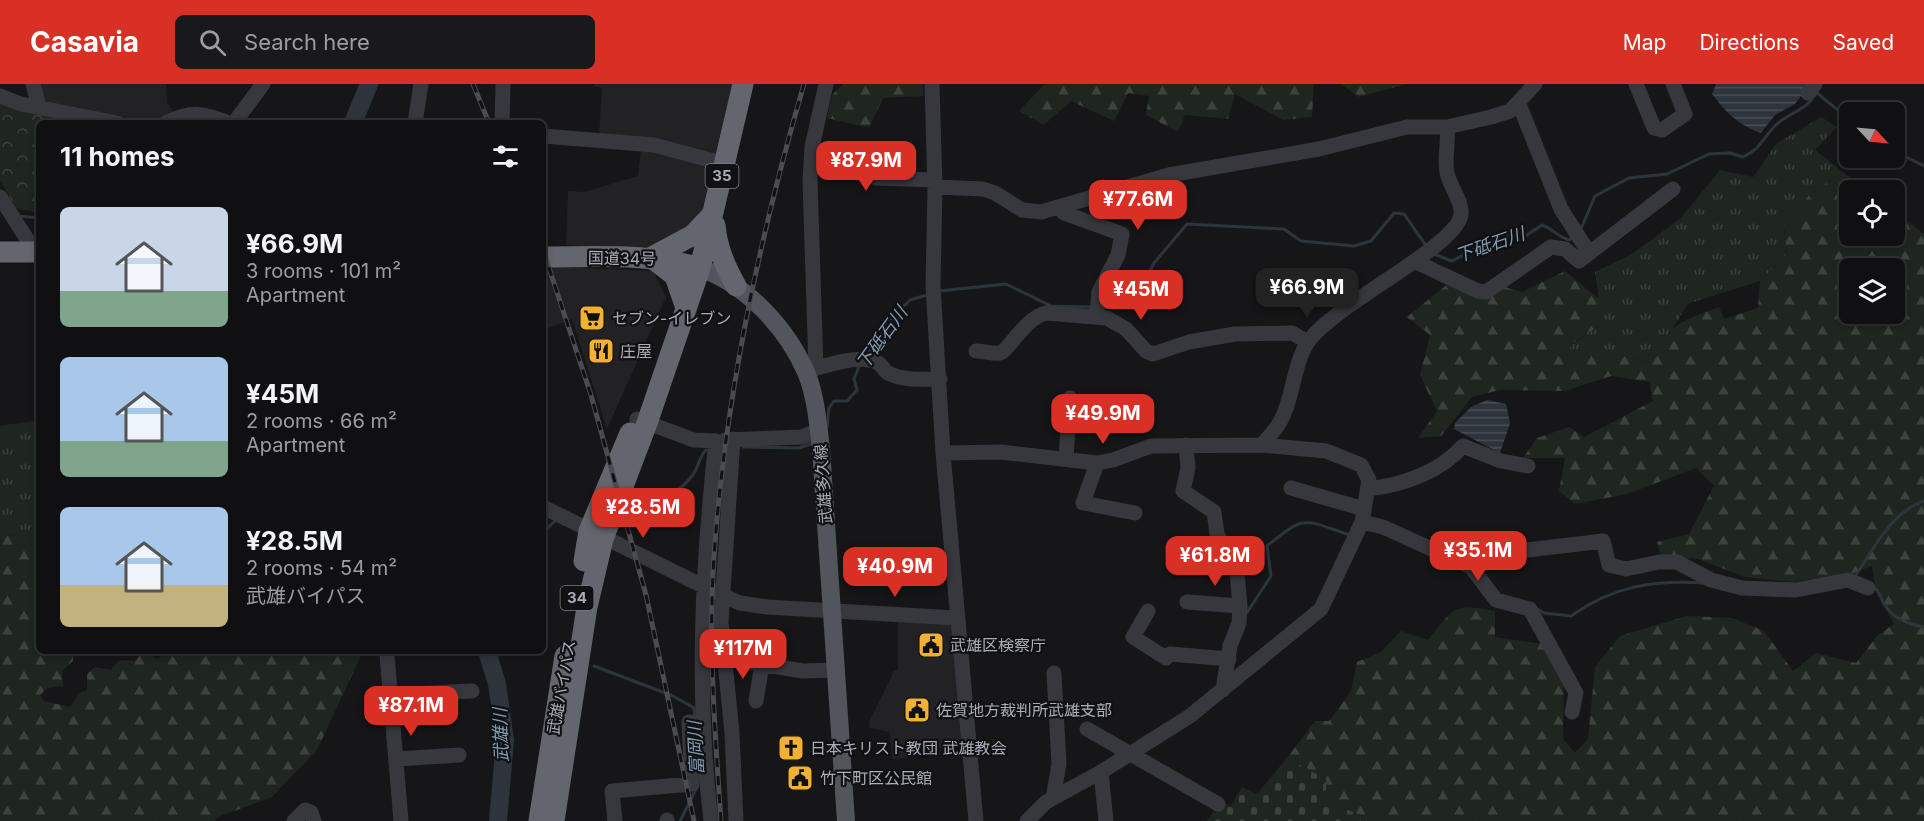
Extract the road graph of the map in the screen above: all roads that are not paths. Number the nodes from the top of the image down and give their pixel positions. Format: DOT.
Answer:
graph roads {
  1 [pos="33,84"];
  2 [pos="263,84"];
  3 [pos="421,84"];
  4 [pos="503,84"];
  5 [pos="743,84"];
  6 [pos="826,84"];
  7 [pos="932,84"];
  8 [pos="1535,84"];
  9 [pos="1636,84"];
  10 [pos="1673,84"];
  11 [pos="0,96"];
  12 [pos="1519,104"];
  13 [pos="39,106"];
  14 [pos="103,120"];
  15 [pos="173,120"];
  16 [pos="222,120"];
  17 [pos="236,120"];
  18 [pos="415,120"];
  19 [pos="502,120"];
  20 [pos="1447,127"];
  21 [pos="546,136"];
  22 [pos="812,147"];
  23 [pos="725,164"];
  24 [pos="935,184"];
  25 [pos="1673,189"];
  26 [pos="1059,207"];
  27 [pos="8,209"];
  28 [pos="714,212"];
  29 [pos="0,252"];
  30 [pos="36,253"];
  31 [pos="1589,253"];
  32 [pos="1424,254"];
  33 [pos="546,257"];
  34 [pos="651,258"];
  35 [pos="700,268"];
  36 [pos="736,286"];
  37 [pos="686,308"];
  38 [pos="1097,308"];
  39 [pos="1308,342"];
  40 [pos="976,351"];
  41 [pos="812,371"];
  42 [pos="940,379"];
  43 [pos="1071,398"];
  44 [pos="642,421"];
  45 [pos="819,430"];
  46 [pos="733,439"];
  47 [pos="716,441"];
  48 [pos="1186,445"];
  49 [pos="1262,445"];
  50 [pos="943,453"];
  51 [pos="1066,458"];
  52 [pos="1097,463"];
  53 [pos="1528,466"];
  54 [pos="1291,488"];
  55 [pos="1368,489"];
  56 [pos="1135,513"];
  57 [pos="556,514"];
  58 [pos="1363,515"];
  59 [pos="596,535"];
  60 [pos="1472,567"];
  61 [pos="1857,583"];
  62 [pos="704,587"];
  63 [pos="721,595"];
  64 [pos="1187,602"];
  65 [pos="1240,606"];
  66 [pos="832,610"];
  67 [pos="1148,611"];
  68 [pos="957,618"];
  69 [pos="387,655"];
  70 [pos="1229,659"];
  71 [pos="836,670"];
  72 [pos="1053,673"];
  73 [pos="1223,690"];
  74 [pos="472,691"];
  75 [pos="391,694"];
  76 [pos="756,700"];
  77 [pos="1572,712"];
  78 [pos="704,723"];
  79 [pos="1087,729"];
  80 [pos="1130,754"];
  81 [pos="459,755"];
  82 [pos="396,759"];
  83 [pos="1101,772"];
  84 [pos="1053,798"];
  85 [pos="1218,804"];
  86 [pos="294,821"];
  87 [pos="314,821"];
  88 [pos="401,821"];
  89 [pos="539,821"];
  90 [pos="554,821"];
  91 [pos="615,821"];
  92 [pos="711,821"];
  93 [pos="736,821"];
  94 [pos="846,821"];
  95 [pos="976,821"];
  96 [pos="1027,821"];
  97 [pos="1106,821"];
  1 -- 13 [label="street"];
  2 -- 17 [label="street"];
  3 -- 18 [label="street"];
  4 -- 19 [label="street"];
  5 -- 23 [label="highway, 35"];
  6 -- 22 [label="street"];
  7 -- 24 [label="street"];
  8 -- 12 [label="street"];
  9 -- 10 [label="street"];
  11 -- 13 [label="street"];
  12 -- 20 [label="street"];
  12 -- 31 [label="street"];
  13 -- 14 [label="street"];
  15 -- 16 [label="street"];
  20 -- 26 [label="street"];
  20 -- 32 [label="street"];
  21 -- 23 [label="street"];
  22 -- 24 [label="street"];
  22 -- 41 [label="street"];
  23 -- 28 [label="highway, 35"];
  24 -- 26 [label="street"];
  24 -- 42 [label="street"];
  25 -- 31 [label="street"];
  26 -- 38 [label="street"];
  27 -- 30 [label="street"];
  28 -- 34 [label="highway"];
  28 -- 35 [label="highway, 35"];
  28 -- 36 [label="highway"];
  29 -- 30 [label="highway"];
  31 -- 32 [label="street"];
  32 -- 39 [label="street"];
  33 -- 34 [label="highway, 国道34号"];
  34 -- 35 [label="highway, 国道34号"];
  34 -- 37 [label="highway"];
  35 -- 36 [label="main road, 武雄多久線"];
  35 -- 37 [label="highway, 武雄バイパス / 34"];
  36 -- 41 [label="main road, 武雄多久線"];
  37 -- 44 [label="highway, 武雄バイパス / 34"];
  38 -- 39 [label="street"];
  38 -- 40 [label="street"];
  39 -- 49 [label="street"];
  41 -- 42 [label="street"];
  41 -- 45 [label="main road, 武雄多久線"];
  42 -- 50 [label="street"];
  43 -- 51 [label="street"];
  44 -- 47 [label="street"];
  44 -- 59 [label="highway, 武雄バイパス / 34"];
  45 -- 46 [label="street"];
  45 -- 66 [label="main road, 武雄多久線"];
  46 -- 47 [label="street"];
  46 -- 63 [label="street"];
  47 -- 62 [label="street"];
  48 -- 49 [label="street"];
  48 -- 52 [label="street"];
  48 -- 65 [label="street"];
  49 -- 55 [label="street"];
  50 -- 51 [label="street"];
  50 -- 68 [label="street"];
  51 -- 52 [label="street"];
  52 -- 56 [label="street"];
  53 -- 55 [label="street"];
  54 -- 58 [label="street"];
  55 -- 58 [label="street"];
  57 -- 59 [label="street"];
  58 -- 60 [label="street"];
  58 -- 73 [label="street"];
  59 -- 62 [label="street"];
  59 -- 89 [label="highway, 武雄バイパス / 34"];
  59 -- 90 [label="highway, 武雄バイパス / 34"];
  60 -- 61 [label="street"];
  60 -- 77 [label="street"];
  62 -- 63 [label="street"];
  62 -- 78 [label="street"];
  63 -- 66 [label="street"];
  63 -- 93 [label="street"];
  64 -- 65 [label="street"];
  65 -- 70 [label="street"];
  66 -- 68 [label="street"];
  66 -- 71 [label="main road, 武雄多久線"];
  67 -- 70 [label="street"];
  68 -- 95 [label="street"];
  69 -- 75 [label="street"];
  70 -- 73 [label="street"];
  71 -- 76 [label="street"];
  71 -- 94 [label="main road, 武雄多久線"];
  72 -- 84 [label="street"];
  73 -- 80 [label="street"];
  74 -- 75 [label="street"];
  75 -- 82 [label="street"];
  78 -- 91 [label="street"];
  78 -- 92 [label="street"];
  79 -- 80 [label="street"];
  80 -- 83 [label="street"];
  80 -- 85 [label="street"];
  81 -- 82 [label="street"];
  82 -- 88 [label="street"];
  83 -- 84 [label="street"];
  83 -- 97 [label="street"];
  84 -- 96 [label="street"];
  86 -- 87 [label="street"];
}
